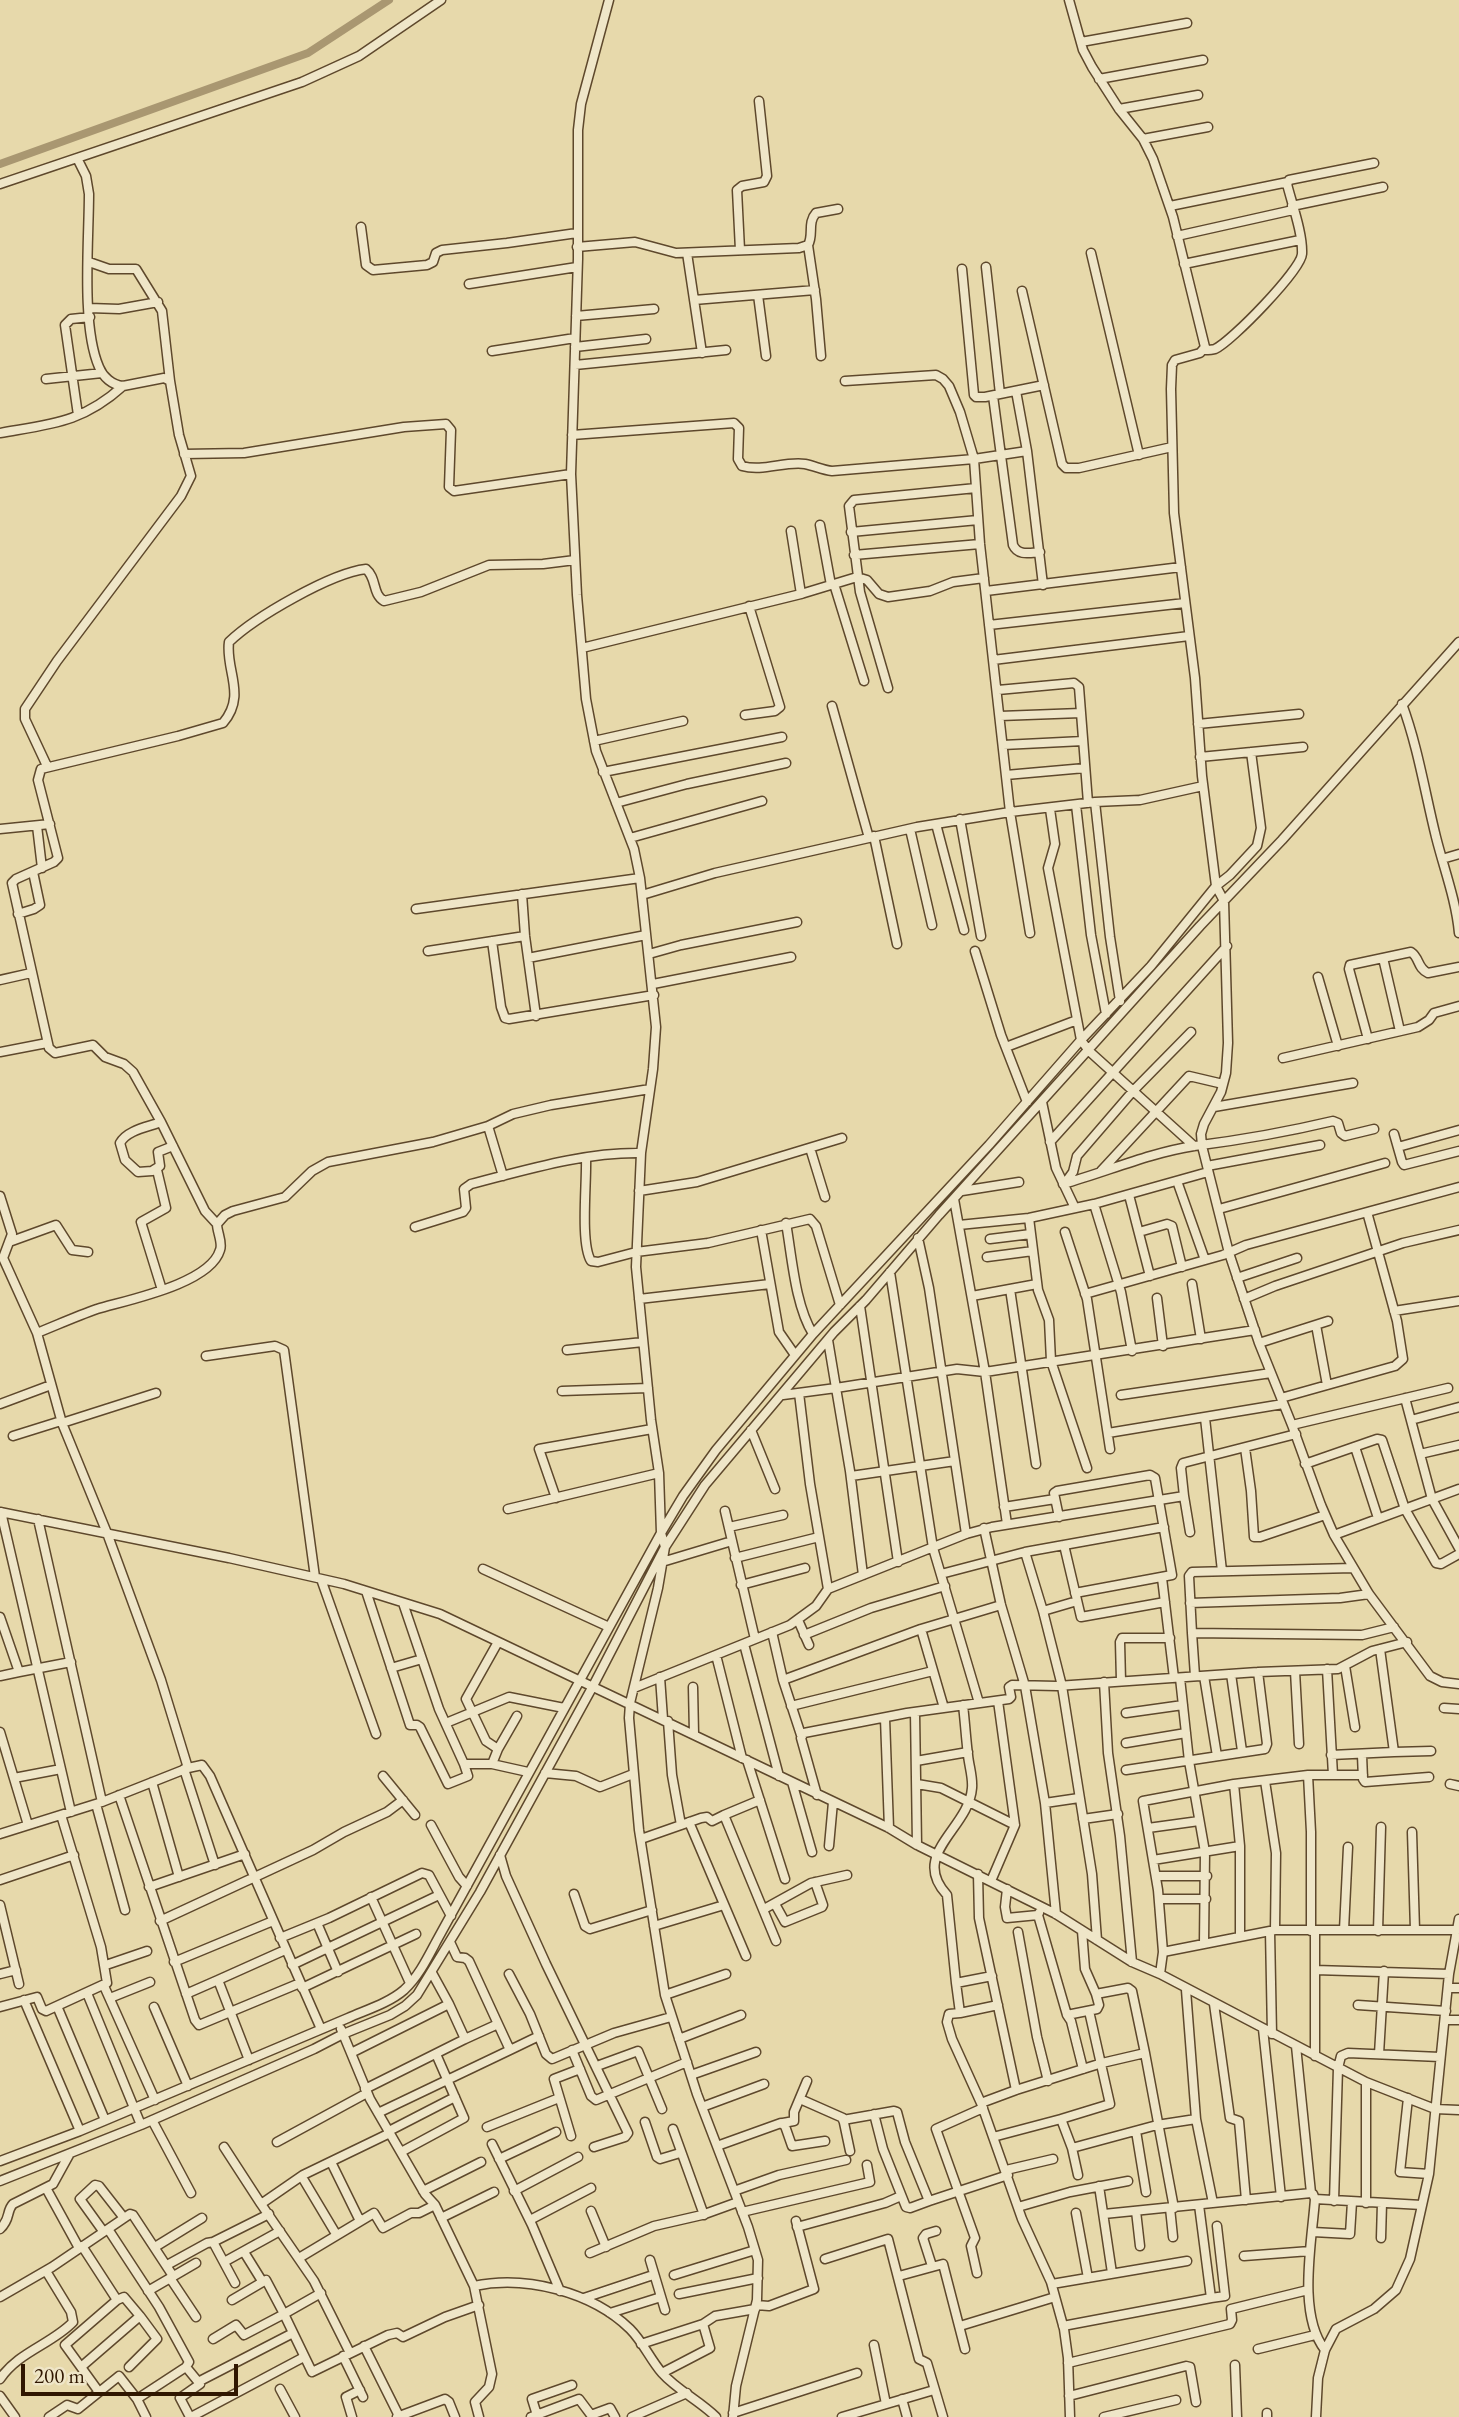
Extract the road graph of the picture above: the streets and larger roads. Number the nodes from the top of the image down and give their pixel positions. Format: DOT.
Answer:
graph roads {
  1 [pos="441,0"];
  2 [pos="609,0"];
  3 [pos="1069,0"];
  4 [pos="1187,23"];
  5 [pos="1081,42"];
  6 [pos="1203,60"];
  7 [pos="1099,79"];
  8 [pos="1198,95"];
  9 [pos="759,102"];
  10 [pos="1119,109"];
  11 [pos="1209,127"];
  12 [pos="1143,139"];
  13 [pos="77,158"];
  14 [pos="1374,163"];
  15 [pos="1288,182"];
  16 [pos="0,184"];
  17 [pos="1383,187"];
  18 [pos="1170,206"];
  19 [pos="1293,208"];
  20 [pos="838,209"];
  21 [pos="361,228"];
  22 [pos="577,233"];
  23 [pos="1177,236"];
  24 [pos="1300,240"];
  25 [pos="808,245"];
  26 [pos="578,247"];
  27 [pos="740,250"];
  28 [pos="687,253"];
  29 [pos="1091,253"];
  30 [pos="89,262"];
  31 [pos="1184,264"];
  32 [pos="577,267"];
  33 [pos="986,267"];
  34 [pos="962,269"];
  35 [pos="469,284"];
  36 [pos="815,290"];
  37 [pos="1022,291"];
  38 [pos="758,295"];
  39 [pos="694,300"];
  40 [pos="158,302"];
  41 [pos="654,309"];
  42 [pos="89,313"];
  43 [pos="576,316"];
  44 [pos="646,340"];
  45 [pos="575,342"];
  46 [pos="726,350"];
  47 [pos="1204,350"];
  48 [pos="492,351"];
  49 [pos="702,352"];
  50 [pos="766,356"];
  51 [pos="821,356"];
  52 [pos="575,365"];
  53 [pos="102,373"];
  54 [pos="72,376"];
  55 [pos="46,379"];
  56 [pos="170,381"];
  57 [pos="845,381"];
  58 [pos="1044,385"];
  59 [pos="123,386"];
  60 [pos="1016,391"];
  61 [pos="996,395"];
  62 [pos="78,415"];
  63 [pos="0,433"];
  64 [pos="572,435"];
  65 [pos="1172,447"];
  66 [pos="1027,451"];
  67 [pos="184,454"];
  68 [pos="1000,455"];
  69 [pos="1139,455"];
  70 [pos="974,459"];
  71 [pos="571,474"];
  72 [pos="976,488"];
  73 [pos="978,520"];
  74 [pos="820,525"];
  75 [pos="790,531"];
  76 [pos="851,532"];
  77 [pos="980,544"];
  78 [pos="1040,552"];
  79 [pos="854,555"];
  80 [pos="575,560"];
  81 [pos="1181,568"];
  82 [pos="857,578"];
  83 [pos="984,578"];
  84 [pos="832,584"];
  85 [pos="1043,585"];
  86 [pos="986,591"];
  87 [pos="801,594"];
  88 [pos="1185,603"];
  89 [pos="749,606"];
  90 [pos="989,625"];
  91 [pos="1189,636"];
  92 [pos="1459,642"];
  93 [pos="582,648"];
  94 [pos="993,660"];
  95 [pos="864,681"];
  96 [pos="888,688"];
  97 [pos="998,690"];
  98 [pos="1402,704"];
  99 [pos="832,706"];
  100 [pos="1081,713"];
  101 [pos="1299,714"];
  102 [pos="745,715"];
  103 [pos="1000,716"];
  104 [pos="683,721"];
  105 [pos="1198,724"];
  106 [pos="782,737"];
  107 [pos="594,741"];
  108 [pos="1083,741"];
  109 [pos="1003,745"];
  110 [pos="1303,747"];
  111 [pos="1251,752"];
  112 [pos="1200,757"];
  113 [pos="786,763"];
  114 [pos="47,766"];
  115 [pos="1085,768"];
  116 [pos="603,772"];
  117 [pos="1006,775"];
  118 [pos="1203,786"];
  119 [pos="762,801"];
  120 [pos="616,803"];
  121 [pos="1091,803"];
  122 [pos="1076,805"];
  123 [pos="1050,808"];
  124 [pos="1010,812"];
  125 [pos="960,819"];
  126 [pos="50,824"];
  127 [pos="936,824"];
  128 [pos="37,825"];
  129 [pos="910,828"];
  130 [pos="0,829"];
  131 [pos="871,837"];
  132 [pos="630,838"];
  133 [pos="1459,854"];
  134 [pos="1442,859"];
  135 [pos="37,870"];
  136 [pos="639,878"];
  137 [pos="522,894"];
  138 [pos="1220,894"];
  139 [pos="642,895"];
  140 [pos="416,909"];
  141 [pos="18,914"];
  142 [pos="797,922"];
  143 [pos="932,925"];
  144 [pos="964,930"];
  145 [pos="1030,933"];
  146 [pos="1459,933"];
  147 [pos="646,935"];
  148 [pos="525,936"];
  149 [pos="981,936"];
  150 [pos="492,941"];
  151 [pos="897,943"];
  152 [pos="1227,946"];
  153 [pos="428,951"];
  154 [pos="975,951"];
  155 [pos="649,954"];
  156 [pos="791,957"];
  157 [pos="528,958"];
  158 [pos="1383,958"];
  159 [pos="1459,967"];
  160 [pos="30,972"];
  161 [pos="1318,977"];
  162 [pos="0,980"];
  163 [pos="653,984"];
  164 [pos="654,995"];
  165 [pos="1120,1001"];
  166 [pos="1459,1006"];
  167 [pos="1106,1014"];
  168 [pos="536,1016"];
  169 [pos="1077,1020"];
  170 [pos="1400,1031"];
  171 [pos="1191,1032"];
  172 [pos="1368,1039"];
  173 [pos="47,1043"];
  174 [pos="1085,1045"];
  175 [pos="1338,1046"];
  176 [pos="1006,1048"];
  177 [pos="0,1052"];
  178 [pos="1283,1058"];
  179 [pos="1113,1072"];
  180 [pos="1353,1083"];
  181 [pos="1223,1084"];
  182 [pos="650,1089"];
  183 [pos="1133,1091"];
  184 [pos="1027,1102"];
  185 [pos="1042,1102"];
  186 [pos="1214,1107"];
  187 [pos="1156,1111"];
  188 [pos="161,1122"];
  189 [pos="488,1126"];
  190 [pos="1374,1129"];
  191 [pos="1459,1130"];
  192 [pos="1394,1134"];
  193 [pos="842,1138"];
  194 [pos="1050,1142"];
  195 [pos="1320,1145"];
  196 [pos="173,1146"];
  197 [pos="1198,1146"];
  198 [pos="1398,1147"];
  199 [pos="810,1148"];
  200 [pos="1459,1151"];
  201 [pos="641,1153"];
  202 [pos="586,1158"];
  203 [pos="1385,1163"];
  204 [pos="1208,1169"];
  205 [pos="157,1170"];
  206 [pos="1099,1173"];
  207 [pos="503,1176"];
  208 [pos="1177,1181"];
  209 [pos="1019,1182"];
  210 [pos="1064,1184"];
  211 [pos="1459,1187"];
  212 [pos="639,1191"];
  213 [pos="956,1191"];
  214 [pos="1129,1195"];
  215 [pos="0,1196"];
  216 [pos="825,1197"];
  217 [pos="1094,1204"];
  218 [pos="1075,1208"];
  219 [pos="1219,1209"];
  220 [pos="1367,1212"];
  221 [pos="1029,1217"];
  222 [pos="786,1223"];
  223 [pos="217,1224"];
  224 [pos="959,1225"];
  225 [pos="415,1227"];
  226 [pos="761,1230"];
  227 [pos="1459,1230"];
  228 [pos="1065,1232"];
  229 [pos="1139,1232"];
  230 [pos="1031,1234"];
  231 [pos="918,1238"];
  232 [pos="990,1239"];
  233 [pos="9,1242"];
  234 [pos="1033,1251"];
  235 [pos="1378,1251"];
  236 [pos="88,1252"];
  237 [pos="636,1252"];
  238 [pos="1229,1253"];
  239 [pos="987,1257"];
  240 [pos="1297,1258"];
  241 [pos="1206,1260"];
  242 [pos="1182,1267"];
  243 [pos="890,1272"];
  244 [pos="1150,1276"];
  245 [pos="1237,1278"];
  246 [pos="770,1284"];
  247 [pos="1037,1284"];
  248 [pos="1192,1284"];
  249 [pos="1119,1285"];
  250 [pos="1010,1289"];
  251 [pos="162,1290"];
  252 [pos="1085,1294"];
  253 [pos="972,1296"];
  254 [pos="1157,1298"];
  255 [pos="639,1299"];
  256 [pos="1244,1299"];
  257 [pos="1459,1301"];
  258 [pos="840,1305"];
  259 [pos="860,1306"];
  260 [pos="1394,1311"];
  261 [pos="1328,1321"];
  262 [pos="1316,1325"];
  263 [pos="1255,1331"];
  264 [pos="37,1333"];
  265 [pos="813,1334"];
  266 [pos="1201,1339"];
  267 [pos="828,1340"];
  268 [pos="643,1342"];
  269 [pos="1259,1343"];
  270 [pos="1163,1346"];
  271 [pos="567,1350"];
  272 [pos="1132,1351"];
  273 [pos="1096,1355"];
  274 [pos="206,1356"];
  275 [pos="802,1358"];
  276 [pos="1051,1362"];
  277 [pos="1020,1366"];
  278 [pos="942,1371"];
  279 [pos="985,1372"];
  280 [pos="1271,1373"];
  281 [pos="907,1377"];
  282 [pos="872,1382"];
  283 [pos="51,1385"];
  284 [pos="1327,1385"];
  285 [pos="648,1388"];
  286 [pos="836,1388"];
  287 [pos="1448,1388"];
  288 [pos="562,1391"];
  289 [pos="156,1393"];
  290 [pos="799,1393"];
  291 [pos="783,1395"];
  292 [pos="1121,1395"];
  293 [pos="1405,1398"];
  294 [pos="1282,1401"];
  295 [pos="0,1404"];
  296 [pos="1459,1406"];
  297 [pos="1205,1418"];
  298 [pos="1411,1420"];
  299 [pos="61,1422"];
  300 [pos="1292,1425"];
  301 [pos="652,1429"];
  302 [pos="751,1430"];
  303 [pos="1108,1433"];
  304 [pos="1296,1434"];
  305 [pos="13,1436"];
  306 [pos="1459,1444"];
  307 [pos="1355,1447"];
  308 [pos="1245,1448"];
  309 [pos="1110,1449"];
  310 [pos="1420,1454"];
  311 [pos="1210,1457"];
  312 [pos="955,1461"];
  313 [pos="1036,1464"];
  314 [pos="1305,1464"];
  315 [pos="919,1467"];
  316 [pos="1087,1468"];
  317 [pos="884,1472"];
  318 [pos="659,1473"];
  319 [pos="851,1476"];
  320 [pos="775,1489"];
  321 [pos="1459,1489"];
  322 [pos="1184,1496"];
  323 [pos="556,1497"];
  324 [pos="1055,1499"];
  325 [pos="1432,1499"];
  326 [pos="1159,1501"];
  327 [pos="1004,1507"];
  328 [pos="508,1508"];
  329 [pos="1405,1508"];
  330 [pos="725,1511"];
  331 [pos="0,1512"];
  332 [pos="783,1514"];
  333 [pos="1325,1515"];
  334 [pos="1059,1517"];
  335 [pos="1378,1518"];
  336 [pos="38,1519"];
  337 [pos="1007,1524"];
  338 [pos="729,1527"];
  339 [pos="1164,1527"];
  340 [pos="984,1528"];
  341 [pos="1190,1532"];
  342 [pos="107,1533"];
  343 [pos="966,1534"];
  344 [pos="1334,1535"];
  345 [pos="819,1537"];
  346 [pos="663,1540"];
  347 [pos="732,1541"];
  348 [pos="1065,1545"];
  349 [pos="933,1548"];
  350 [pos="1459,1548"];
  351 [pos="1025,1552"];
  352 [pos="1459,1554"];
  353 [pos="735,1558"];
  354 [pos="991,1561"];
  355 [pos="662,1562"];
  356 [pos="898,1562"];
  357 [pos="805,1568"];
  358 [pos="1353,1568"];
  359 [pos="483,1569"];
  360 [pos="1222,1572"];
  361 [pos="941,1574"];
  362 [pos="863,1575"];
  363 [pos="318,1578"];
  364 [pos="1162,1578"];
  365 [pos="741,1585"];
  366 [pos="945,1586"];
  367 [pos="828,1589"];
  368 [pos="366,1591"];
  369 [pos="1369,1594"];
  370 [pos="1076,1597"];
  371 [pos="1165,1601"];
  372 [pos="403,1603"];
  373 [pos="1190,1603"];
  374 [pos="1001,1605"];
  375 [pos="1043,1611"];
  376 [pos="0,1617"];
  377 [pos="953,1619"];
  378 [pos="798,1620"];
  379 [pos="1394,1626"];
  380 [pos="609,1627"];
  381 [pos="921,1629"];
  382 [pos="772,1632"];
  383 [pos="1192,1633"];
  384 [pos="804,1635"];
  385 [pos="1170,1638"];
  386 [pos="755,1639"];
  387 [pos="498,1642"];
  388 [pos="1407,1643"];
  389 [pos="744,1644"];
  390 [pos="809,1646"];
  391 [pos="1380,1649"];
  392 [pos="716,1655"];
  393 [pos="422,1659"];
  394 [pos="71,1662"];
  395 [pos="1345,1666"];
  396 [pos="391,1668"];
  397 [pos="38,1669"];
  398 [pos="1327,1670"];
  399 [pos="933,1671"];
  400 [pos="1295,1671"];
  401 [pos="19,1672"];
  402 [pos="1258,1672"];
  403 [pos="1231,1674"];
  404 [pos="0,1676"];
  405 [pos="1199,1676"];
  406 [pos="660,1677"];
  407 [pos="1177,1678"];
  408 [pos="783,1680"];
  409 [pos="1121,1681"];
  410 [pos="1104,1682"];
  411 [pos="587,1683"];
  412 [pos="1459,1684"];
  413 [pos="1025,1686"];
  414 [pos="1062,1686"];
  415 [pos="693,1687"];
  416 [pos="634,1688"];
  417 [pos="998,1701"];
  418 [pos="630,1703"];
  419 [pos="979,1703"];
  420 [pos="1183,1704"];
  421 [pos="963,1705"];
  422 [pos="791,1706"];
  423 [pos="1444,1707"];
  424 [pos="564,1708"];
  425 [pos="944,1709"];
  426 [pos="1459,1709"];
  427 [pos="473,1711"];
  428 [pos="915,1712"];
  429 [pos="1126,1713"];
  430 [pos="517,1716"];
  431 [pos="885,1718"];
  432 [pos="666,1720"];
  433 [pos="446,1723"];
  434 [pos="1355,1727"];
  435 [pos="0,1732"];
  436 [pos="1186,1733"];
  437 [pos="376,1734"];
  438 [pos="694,1734"];
  439 [pos="800,1735"];
  440 [pos="1126,1743"];
  441 [pos="1299,1744"];
  442 [pos="498,1749"];
  443 [pos="1242,1751"];
  444 [pos="1431,1751"];
  445 [pos="968,1752"];
  446 [pos="1394,1752"];
  447 [pos="1331,1755"];
  448 [pos="1363,1755"];
  449 [pos="1217,1756"];
  450 [pos="745,1759"];
  451 [pos="1189,1760"];
  452 [pos="916,1761"];
  453 [pos="464,1764"];
  454 [pos="492,1765"];
  455 [pos="61,1769"];
  456 [pos="186,1769"];
  457 [pos="1126,1770"];
  458 [pos="528,1772"];
  459 [pos="545,1773"];
  460 [pos="633,1774"];
  461 [pos="1308,1775"];
  462 [pos="1333,1775"];
  463 [pos="1363,1775"];
  464 [pos="383,1776"];
  465 [pos="779,1776"];
  466 [pos="1429,1777"];
  467 [pos="14,1778"];
  468 [pos="1265,1781"];
  469 [pos="152,1782"];
  470 [pos="792,1782"];
  471 [pos="917,1784"];
  472 [pos="1234,1784"];
  473 [pos="1194,1791"];
  474 [pos="119,1795"];
  475 [pos="817,1795"];
  476 [pos="1079,1798"];
  477 [pos="403,1800"];
  478 [pos="760,1800"];
  479 [pos="833,1802"];
  480 [pos="99,1803"];
  481 [pos="967,1803"];
  482 [pos="1045,1803"];
  483 [pos="517,1807"];
  484 [pos="71,1812"];
  485 [pos="1118,1814"];
  486 [pos="61,1815"];
  487 [pos="415,1815"];
  488 [pos="724,1815"];
  489 [pos="1083,1819"];
  490 [pos="1199,1821"];
  491 [pos="685,1824"];
  492 [pos="28,1825"];
  493 [pos="431,1825"];
  494 [pos="1015,1825"];
  495 [pos="1381,1827"];
  496 [pos="889,1828"];
  497 [pos="1148,1828"];
  498 [pos="1412,1832"];
  499 [pos="0,1834"];
  500 [pos="640,1839"];
  501 [pos="917,1845"];
  502 [pos="829,1846"];
  503 [pos="1240,1846"];
  504 [pos="1348,1847"];
  505 [pos="812,1852"];
  506 [pos="1205,1852"];
  507 [pos="245,1854"];
  508 [pos="500,1854"];
  509 [pos="935,1854"];
  510 [pos="74,1855"];
  511 [pos="1153,1860"];
  512 [pos="215,1865"];
  513 [pos="978,1874"];
  514 [pos="847,1875"];
  515 [pos="1156,1876"];
  516 [pos="179,1877"];
  517 [pos="1207,1877"];
  518 [pos="255,1878"];
  519 [pos="785,1879"];
  520 [pos="0,1880"];
  521 [pos="991,1881"];
  522 [pos="815,1882"];
  523 [pos="467,1886"];
  524 [pos="149,1887"];
  525 [pos="1007,1889"];
  526 [pos="574,1894"];
  527 [pos="439,1895"];
  528 [pos="371,1897"];
  529 [pos="1159,1899"];
  530 [pos="1206,1899"];
  531 [pos="775,1904"];
  532 [pos="0,1905"];
  533 [pos="724,1905"];
  534 [pos="764,1909"];
  535 [pos="125,1910"];
  536 [pos="652,1910"];
  537 [pos="1039,1910"];
  538 [pos="1056,1914"];
  539 [pos="451,1916"];
  540 [pos="160,1920"];
  541 [pos="382,1921"];
  542 [pos="273,1922"];
  543 [pos="317,1923"];
  544 [pos="1458,1923"];
  545 [pos="654,1926"];
  546 [pos="1272,1930"];
  547 [pos="1344,1930"];
  548 [pos="1415,1930"];
  549 [pos="1082,1931"];
  550 [pos="1313,1931"];
  551 [pos="1378,1931"];
  552 [pos="1018,1932"];
  553 [pos="416,1934"];
  554 [pos="1240,1936"];
  555 [pos="4,1938"];
  556 [pos="280,1938"];
  557 [pos="1097,1940"];
  558 [pos="776,1941"];
  559 [pos="450,1942"];
  560 [pos="1204,1943"];
  561 [pos="394,1945"];
  562 [pos="327,1947"];
  563 [pos="285,1950"];
  564 [pos="147,1951"];
  565 [pos="1163,1952"];
  566 [pos="1455,1955"];
  567 [pos="746,1956"];
  568 [pos="174,1962"];
  569 [pos="1132,1962"];
  570 [pos="106,1965"];
  571 [pos="292,1965"];
  572 [pos="16,1970"];
  573 [pos="1315,1970"];
  574 [pos="1384,1971"];
  575 [pos="338,1972"];
  576 [pos="432,1973"];
  577 [pos="0,1974"];
  578 [pos="509,1974"];
  579 [pos="726,1974"];
  580 [pos="1160,1974"];
  581 [pos="1449,1974"];
  582 [pos="992,1976"];
  583 [pos="218,1980"];
  584 [pos="150,1982"];
  585 [pos="410,1983"];
  586 [pos="956,1983"];
  587 [pos="19,1984"];
  588 [pos="104,1986"];
  589 [pos="301,1986"];
  590 [pos="1448,1988"];
  591 [pos="1459,1988"];
  592 [pos="1186,1990"];
  593 [pos="88,1993"];
  594 [pos="186,1994"];
  595 [pos="1096,1994"];
  596 [pos="665,1995"];
  597 [pos="110,1998"];
  598 [pos="24,2000"];
  599 [pos="449,2004"];
  600 [pos="1214,2004"];
  601 [pos="998,2005"];
  602 [pos="57,2006"];
  603 [pos="1358,2006"];
  604 [pos="0,2007"];
  605 [pos="154,2007"];
  606 [pos="1383,2007"];
  607 [pos="1089,2011"];
  608 [pos="1446,2011"];
  609 [pos="231,2012"];
  610 [pos="960,2013"];
  611 [pos="741,2015"];
  612 [pos="1067,2015"];
  613 [pos="671,2017"];
  614 [pos="1445,2020"];
  615 [pos="1459,2020"];
  616 [pos="498,2024"];
  617 [pos="341,2027"];
  618 [pos="321,2029"];
  619 [pos="1263,2029"];
  620 [pos="1272,2034"];
  621 [pos="539,2036"];
  622 [pos="465,2039"];
  623 [pos="679,2039"];
  624 [pos="586,2044"];
  625 [pos="1296,2046"];
  626 [pos="510,2050"];
  627 [pos="572,2050"];
  628 [pos="756,2052"];
  629 [pos="351,2053"];
  630 [pos="1145,2053"];
  631 [pos="436,2054"];
  632 [pos="1379,2054"];
  633 [pos="1315,2056"];
  634 [pos="1440,2057"];
  635 [pos="249,2060"];
  636 [pos="687,2062"];
  637 [pos="1102,2063"];
  638 [pos="597,2066"];
  639 [pos="1338,2068"];
  640 [pos="580,2069"];
  641 [pos="1083,2069"];
  642 [pos="691,2075"];
  643 [pos="650,2078"];
  644 [pos="446,2079"];
  645 [pos="807,2081"];
  646 [pos="1048,2081"];
  647 [pos="1366,2082"];
  648 [pos="764,2084"];
  649 [pos="188,2086"];
  650 [pos="1016,2090"];
  651 [pos="366,2091"];
  652 [pos="611,2094"];
  653 [pos="455,2097"];
  654 [pos="559,2098"];
  655 [pos="1408,2098"];
  656 [pos="800,2099"];
  657 [pos="155,2100"];
  658 [pos="982,2106"];
  659 [pos="702,2107"];
  660 [pos="662,2109"];
  661 [pos="1435,2109"];
  662 [pos="1459,2109"];
  663 [pos="378,2113"];
  664 [pos="874,2114"];
  665 [pos="137,2116"];
  666 [pos="1060,2119"];
  667 [pos="1196,2119"];
  668 [pos="105,2120"];
  669 [pos="152,2120"];
  670 [pos="844,2120"];
  671 [pos="645,2122"];
  672 [pos="783,2123"];
  673 [pos="1157,2125"];
  674 [pos="487,2127"];
  675 [pos="673,2129"];
  676 [pos="80,2131"];
  677 [pos="1136,2131"];
  678 [pos="389,2132"];
  679 [pos="556,2132"];
  680 [pos="571,2136"];
  681 [pos="993,2137"];
  682 [pos="825,2141"];
  683 [pos="277,2142"];
  684 [pos="492,2144"];
  685 [pos="717,2146"];
  686 [pos="224,2147"];
  687 [pos="594,2147"];
  688 [pos="1072,2148"];
  689 [pos="850,2151"];
  690 [pos="401,2152"];
  691 [pos="680,2153"];
  692 [pos="69,2155"];
  693 [pos="578,2157"];
  694 [pos="499,2159"];
  695 [pos="1053,2159"];
  696 [pos="846,2160"];
  697 [pos="0,2161"];
  698 [pos="331,2162"];
  699 [pos="481,2162"];
  700 [pos="867,2165"];
  701 [pos="1007,2172"];
  702 [pos="1429,2174"];
  703 [pos="1078,2175"];
  704 [pos="302,2176"];
  705 [pos="0,2180"];
  706 [pos="1128,2181"];
  707 [pos="1099,2186"];
  708 [pos="46,2188"];
  709 [pos="591,2188"];
  710 [pos="513,2190"];
  711 [pos="423,2191"];
  712 [pos="734,2191"];
  713 [pos="495,2192"];
  714 [pos="960,2192"];
  715 [pos="1146,2192"];
  716 [pos="191,2193"];
  717 [pos="901,2196"];
  718 [pos="1313,2196"];
  719 [pos="1281,2197"];
  720 [pos="1246,2200"];
  721 [pos="929,2201"];
  722 [pos="1334,2201"];
  723 [pos="738,2202"];
  724 [pos="1352,2202"];
  725 [pos="1213,2203"];
  726 [pos="1366,2203"];
  727 [pos="1382,2203"];
  728 [pos="261,2204"];
  729 [pos="435,2205"];
  730 [pos="1199,2205"];
  731 [pos="1422,2205"];
  732 [pos="1018,2207"];
  733 [pos="1172,2208"];
  734 [pos="591,2211"];
  735 [pos="1136,2211"];
  736 [pos="742,2213"];
  737 [pos="1076,2213"];
  738 [pos="269,2214"];
  739 [pos="1104,2214"];
  740 [pos="704,2215"];
  741 [pos="124,2218"];
  742 [pos="202,2218"];
  743 [pos="441,2218"];
  744 [pos="530,2220"];
  745 [pos="360,2221"];
  746 [pos="1217,2226"];
  747 [pos="0,2230"];
  748 [pos="105,2230"];
  749 [pos="281,2231"];
  750 [pos="936,2231"];
  751 [pos="1313,2232"];
  752 [pos="336,2234"];
  753 [pos="1172,2237"];
  754 [pos="1381,2238"];
  755 [pos="213,2242"];
  756 [pos="1140,2246"];
  757 [pos="81,2247"];
  758 [pos="155,2247"];
  759 [pos="606,2247"];
  760 [pos="755,2250"];
  761 [pos="1310,2251"];
  762 [pos="244,2252"];
  763 [pos="590,2253"];
  764 [pos="1244,2256"];
  765 [pos="299,2258"];
  766 [pos="825,2259"];
  767 [pos="650,2260"];
  768 [pos="1187,2261"];
  769 [pos="224,2262"];
  770 [pos="196,2263"];
  771 [pos="167,2265"];
  772 [pos="932,2266"];
  773 [pos="46,2271"];
  774 [pos="977,2273"];
  775 [pos="1112,2273"];
  776 [pos="653,2275"];
  777 [pos="674,2275"];
  778 [pos="898,2276"];
  779 [pos="172,2277"];
  780 [pos="758,2278"];
  781 [pos="1088,2278"];
  782 [pos="262,2281"];
  783 [pos="235,2283"];
  784 [pos="1052,2284"];
  785 [pos="474,2286"];
  786 [pos="1308,2290"];
  787 [pos="148,2291"];
  788 [pos="561,2291"];
  789 [pos="321,2293"];
  790 [pos="680,2294"];
  791 [pos="1225,2296"];
  792 [pos="0,2297"];
  793 [pos="661,2297"];
  794 [pos="1055,2297"];
  795 [pos="584,2298"];
  796 [pos="1211,2298"];
  797 [pos="117,2300"];
  798 [pos="232,2300"];
  799 [pos="479,2305"];
  800 [pos="755,2307"];
  801 [pos="1231,2309"];
  802 [pos="665,2310"];
  803 [pos="610,2313"];
  804 [pos="284,2314"];
  805 [pos="140,2316"];
  806 [pos="196,2317"];
  807 [pos="702,2324"];
  808 [pos="960,2326"];
  809 [pos="1063,2326"];
  810 [pos="293,2333"];
  811 [pos="57,2334"];
  812 [pos="244,2335"];
  813 [pos="1315,2335"];
  814 [pos="213,2339"];
  815 [pos="641,2344"];
  816 [pos="65,2345"];
  817 [pos="874,2345"];
  818 [pos="364,2346"];
  819 [pos="965,2349"];
  820 [pos="1258,2349"];
  821 [pos="1325,2350"];
  822 [pos="253,2352"];
  823 [pos="347,2354"];
  824 [pos="304,2357"];
  825 [pos="1068,2363"];
  826 [pos="1235,2365"];
  827 [pos="81,2367"];
  828 [pos="129,2367"];
  829 [pos="186,2367"];
  830 [pos="662,2373"];
  831 [pos="857,2373"];
  832 [pos="0,2379"];
  833 [pos="198,2382"];
  834 [pos="572,2385"];
  835 [pos="280,2389"];
  836 [pos="934,2389"];
  837 [pos="99,2392"];
  838 [pos="687,2393"];
  839 [pos="0,2396"];
  840 [pos="1069,2396"];
  841 [pos="137,2399"];
  842 [pos="902,2399"];
  843 [pos="1176,2400"];
  844 [pos="1196,2402"];
  845 [pos="886,2404"];
  846 [pos="733,2415"];
  847 [pos="292,2416"];
  848 [pos="398,2416"];
  849 [pos="534,2416"];
  850 [pos="15,2417"];
  851 [pos="48,2417"];
  852 [pos="146,2417"];
  853 [pos="190,2417"];
  854 [pos="352,2417"];
  855 [pos="455,2417"];
  856 [pos="479,2417"];
  857 [pos="615,2417"];
  858 [pos="632,2417"];
  859 [pos="716,2417"];
  860 [pos="845,2417"];
  861 [pos="907,2417"];
  862 [pos="943,2417"];
  863 [pos="1070,2417"];
  864 [pos="1104,2417"];
  865 [pos="1237,2417"];
  866 [pos="1316,2417"];
  1 -- 13 [label="street"];
  2 -- 22 [label="street"];
  3 -- 5 [label="street"];
  4 -- 5 [label="street"];
  5 -- 7 [label="street"];
  6 -- 7 [label="street"];
  7 -- 10 [label="street"];
  8 -- 10 [label="street"];
  9 -- 27 [label="street"];
  10 -- 12 [label="street"];
  11 -- 12 [label="street"];
  12 -- 18 [label="street"];
  13 -- 16 [label="street"];
  13 -- 30 [label="street"];
  14 -- 15 [label="street"];
  15 -- 18 [label="street"];
  15 -- 19 [label="street"];
  17 -- 19 [label="street"];
  18 -- 23 [label="street"];
  19 -- 23 [label="street"];
  19 -- 24 [label="street"];
  20 -- 25 [label="street"];
  21 -- 22 [label="street"];
  22 -- 26 [label="street"];
  23 -- 31 [label="street"];
  24 -- 31 [label="street"];
  24 -- 47 [label="street"];
  25 -- 27 [label="street"];
  25 -- 36 [label="street"];
  26 -- 28 [label="street"];
  26 -- 32 [label="street"];
  27 -- 28 [label="street"];
  28 -- 39 [label="street"];
  29 -- 69 [label="street"];
  30 -- 40 [label="street"];
  30 -- 42 [label="street"];
  31 -- 47 [label="street"];
  32 -- 35 [label="street"];
  32 -- 43 [label="street"];
  33 -- 61 [label="street"];
  34 -- 61 [label="street"];
  36 -- 38 [label="street"];
  36 -- 51 [label="street"];
  37 -- 58 [label="street"];
  38 -- 39 [label="street"];
  38 -- 50 [label="street"];
  39 -- 49 [label="street"];
  40 -- 42 [label="street"];
  40 -- 56 [label="street"];
  41 -- 43 [label="street"];
  42 -- 53 [label="street"];
  42 -- 54 [label="street"];
  43 -- 45 [label="street"];
  44 -- 45 [label="street"];
  45 -- 48 [label="street"];
  45 -- 52 [label="street"];
  46 -- 49 [label="street"];
  47 -- 65 [label="street"];
  49 -- 52 [label="street"];
  52 -- 64 [label="street"];
  53 -- 54 [label="street"];
  53 -- 59 [label="street"];
  54 -- 55 [label="street"];
  54 -- 62 [label="street"];
  56 -- 59 [label="street"];
  56 -- 67 [label="street"];
  57 -- 70 [label="street"];
  58 -- 60 [label="street"];
  58 -- 69 [label="street"];
  59 -- 62 [label="street"];
  60 -- 61 [label="street"];
  60 -- 66 [label="street"];
  61 -- 68 [label="street"];
  62 -- 63 [label="street"];
  64 -- 70 [label="street"];
  64 -- 71 [label="street"];
  65 -- 69 [label="street"];
  65 -- 81 [label="street"];
  66 -- 68 [label="street"];
  66 -- 78 [label="street"];
  67 -- 71 [label="street"];
  67 -- 114 [label="street"];
  68 -- 70 [label="street"];
  68 -- 78 [label="street"];
  70 -- 72 [label="street"];
  71 -- 80 [label="street"];
  72 -- 73 [label="street"];
  72 -- 76 [label="street"];
  73 -- 76 [label="street"];
  73 -- 77 [label="street"];
  74 -- 84 [label="street"];
  75 -- 87 [label="street"];
  76 -- 79 [label="street"];
  77 -- 79 [label="street"];
  77 -- 83 [label="street"];
  78 -- 85 [label="street"];
  79 -- 82 [label="street"];
  80 -- 93 [label="street"];
  80 -- 114 [label="street"];
  81 -- 85 [label="street"];
  81 -- 88 [label="street"];
  82 -- 83 [label="street"];
  82 -- 84 [label="street"];
  82 -- 96 [label="street"];
  83 -- 86 [label="street"];
  84 -- 87 [label="street"];
  84 -- 95 [label="street"];
  85 -- 86 [label="street"];
  86 -- 90 [label="street"];
  87 -- 89 [label="street"];
  88 -- 90 [label="street"];
  88 -- 91 [label="street"];
  89 -- 93 [label="street"];
  89 -- 102 [label="street"];
  90 -- 94 [label="street"];
  91 -- 94 [label="street"];
  91 -- 105 [label="street"];
  92 -- 98 [label="street"];
  93 -- 107 [label="street"];
  94 -- 97 [label="street"];
  97 -- 100 [label="street"];
  97 -- 103 [label="street"];
  98 -- 134 [label="street"];
  98 -- 138 [label="street"];
  99 -- 131 [label="street"];
  100 -- 103 [label="street"];
  100 -- 108 [label="street"];
  101 -- 105 [label="street"];
  103 -- 109 [label="street"];
  104 -- 107 [label="street"];
  105 -- 112 [label="street"];
  106 -- 116 [label="street"];
  107 -- 116 [label="street"];
  108 -- 109 [label="street"];
  108 -- 115 [label="street"];
  109 -- 117 [label="street"];
  110 -- 111 [label="street"];
  111 -- 112 [label="street"];
  111 -- 138 [label="street"];
  112 -- 118 [label="street"];
  113 -- 120 [label="street"];
  114 -- 126 [label="street"];
  115 -- 117 [label="street"];
  115 -- 121 [label="street"];
  116 -- 120 [label="street"];
  117 -- 124 [label="street"];
  118 -- 121 [label="street"];
  118 -- 138 [label="street"];
  119 -- 132 [label="street"];
  120 -- 132 [label="street"];
  121 -- 122 [label="street"];
  121 -- 165 [label="street"];
  122 -- 123 [label="street"];
  122 -- 167 [label="street"];
  123 -- 124 [label="street"];
  123 -- 169 [label="street"];
  124 -- 125 [label="street"];
  124 -- 145 [label="street"];
  125 -- 127 [label="street"];
  125 -- 149 [label="street"];
  126 -- 128 [label="street"];
  126 -- 135 [label="street"];
  127 -- 129 [label="street"];
  127 -- 144 [label="street"];
  128 -- 130 [label="street"];
  128 -- 135 [label="street"];
  129 -- 131 [label="street"];
  129 -- 143 [label="street"];
  131 -- 139 [label="street"];
  131 -- 151 [label="street"];
  132 -- 136 [label="street"];
  133 -- 134 [label="street"];
  134 -- 146 [label="street"];
  135 -- 141 [label="street"];
  135 -- 141 [label="street"];
  136 -- 137 [label="street"];
  136 -- 139 [label="street"];
  137 -- 140 [label="street"];
  137 -- 148 [label="street"];
  138 -- 152 [label="street"];
  138 -- 165 [label="street"];
  138 -- 174 [label="street"];
  139 -- 147 [label="street"];
  141 -- 160 [label="street"];
  142 -- 155 [label="street"];
  147 -- 155 [label="street"];
  147 -- 157 [label="street"];
  148 -- 150 [label="street"];
  148 -- 157 [label="street"];
  150 -- 153 [label="street"];
  150 -- 168 [label="street"];
  152 -- 179 [label="street"];
  152 -- 181 [label="street"];
  154 -- 176 [label="street"];
  155 -- 163 [label="street"];
  156 -- 163 [label="street"];
  157 -- 168 [label="street"];
  158 -- 159 [label="street"];
  158 -- 170 [label="street"];
  158 -- 172 [label="street"];
  160 -- 162 [label="street"];
  160 -- 173 [label="street"];
  161 -- 175 [label="street"];
  163 -- 164 [label="street"];
  164 -- 168 [label="street"];
  164 -- 182 [label="street"];
  165 -- 167 [label="street"];
  166 -- 170 [label="street"];
  167 -- 174 [label="street"];
  169 -- 174 [label="street"];
  169 -- 176 [label="street"];
  170 -- 172 [label="street"];
  171 -- 183 [label="street"];
  172 -- 175 [label="street"];
  173 -- 177 [label="street"];
  173 -- 188 [label="street"];
  174 -- 179 [label="street"];
  174 -- 184 [label="street"];
  174 -- 185 [label="street"];
  175 -- 178 [label="street"];
  176 -- 184 [label="street"];
  179 -- 183 [label="street"];
  179 -- 194 [label="street"];
  180 -- 186 [label="street"];
  181 -- 186 [label="street"];
  181 -- 187 [label="street"];
  182 -- 189 [label="street"];
  182 -- 201 [label="street"];
  183 -- 187 [label="street"];
  183 -- 210 [label="street"];
  184 -- 213 [label="street"];
  185 -- 194 [label="street"];
  185 -- 213 [label="street"];
  186 -- 197 [label="street"];
  187 -- 197 [label="street"];
  187 -- 206 [label="street"];
  188 -- 196 [label="street"];
  188 -- 205 [label="street"];
  189 -- 207 [label="street"];
  189 -- 223 [label="street"];
  190 -- 197 [label="street"];
  191 -- 198 [label="street"];
  192 -- 198 [label="street"];
  193 -- 199 [label="street"];
  194 -- 210 [label="street"];
  195 -- 204 [label="street"];
  196 -- 205 [label="street"];
  196 -- 223 [label="street"];
  197 -- 204 [label="street"];
  197 -- 206 [label="street"];
  198 -- 200 [label="street"];
  199 -- 212 [label="street"];
  199 -- 216 [label="street"];
  201 -- 202 [label="street"];
  201 -- 212 [label="street"];
  202 -- 207 [label="street"];
  202 -- 237 [label="street"];
  203 -- 219 [label="street"];
  204 -- 208 [label="street"];
  204 -- 219 [label="street"];
  205 -- 251 [label="street"];
  206 -- 210 [label="street"];
  207 -- 225 [label="street"];
  208 -- 214 [label="street"];
  208 -- 241 [label="street"];
  209 -- 213 [label="street"];
  210 -- 218 [label="street"];
  211 -- 220 [label="street"];
  212 -- 237 [label="street"];
  213 -- 224 [label="street"];
  213 -- 231 [label="street"];
  213 -- 258 [label="street"];
  214 -- 217 [label="street"];
  214 -- 229 [label="street"];
  215 -- 233 [label="street"];
  217 -- 218 [label="street"];
  217 -- 249 [label="street"];
  218 -- 221 [label="street"];
  219 -- 238 [label="street"];
  220 -- 235 [label="street"];
  220 -- 238 [label="street"];
  221 -- 224 [label="street"];
  221 -- 230 [label="street"];
  222 -- 226 [label="street"];
  222 -- 258 [label="street"];
  222 -- 265 [label="street"];
  223 -- 251 [label="street"];
  224 -- 253 [label="street"];
  226 -- 237 [label="street"];
  226 -- 246 [label="street"];
  227 -- 235 [label="street"];
  228 -- 252 [label="street"];
  229 -- 242 [label="street"];
  229 -- 244 [label="street"];
  230 -- 232 [label="street"];
  230 -- 234 [label="street"];
  231 -- 243 [label="street"];
  231 -- 278 [label="street"];
  233 -- 236 [label="street"];
  233 -- 264 [label="street"];
  234 -- 239 [label="street"];
  234 -- 247 [label="street"];
  235 -- 256 [label="street"];
  235 -- 260 [label="street"];
  237 -- 255 [label="street"];
  238 -- 241 [label="street"];
  238 -- 245 [label="street"];
  240 -- 245 [label="street"];
  241 -- 242 [label="street"];
  242 -- 244 [label="street"];
  243 -- 259 [label="street"];
  243 -- 281 [label="street"];
  244 -- 249 [label="street"];
  245 -- 256 [label="street"];
  246 -- 255 [label="street"];
  246 -- 275 [label="street"];
  247 -- 250 [label="street"];
  247 -- 276 [label="street"];
  248 -- 266 [label="street"];
  249 -- 252 [label="street"];
  249 -- 272 [label="street"];
  250 -- 253 [label="street"];
  250 -- 277 [label="street"];
  251 -- 264 [label="street"];
  252 -- 273 [label="street"];
  253 -- 279 [label="street"];
  254 -- 270 [label="street"];
  255 -- 268 [label="street"];
  256 -- 263 [label="street"];
  257 -- 260 [label="street"];
  258 -- 265 [label="street"];
  259 -- 267 [label="street"];
  259 -- 282 [label="street"];
  260 -- 284 [label="street"];
  261 -- 262 [label="street"];
  262 -- 269 [label="street"];
  262 -- 284 [label="street"];
  263 -- 266 [label="street"];
  263 -- 269 [label="street"];
  264 -- 283 [label="street"];
  265 -- 275 [label="street"];
  266 -- 270 [label="street"];
  267 -- 275 [label="street"];
  267 -- 286 [label="street"];
  268 -- 271 [label="street"];
  268 -- 285 [label="street"];
  269 -- 280 [label="street"];
  270 -- 272 [label="street"];
  272 -- 273 [label="street"];
  273 -- 276 [label="street"];
  273 -- 303 [label="street"];
  274 -- 363 [label="street"];
  275 -- 291 [label="street"];
  275 -- 346 [label="street"];
  276 -- 277 [label="street"];
  276 -- 316 [label="street"];
  277 -- 279 [label="street"];
  277 -- 313 [label="street"];
  278 -- 279 [label="street"];
  278 -- 281 [label="street"];
  278 -- 312 [label="street"];
  279 -- 327 [label="street"];
  280 -- 292 [label="street"];
  280 -- 294 [label="street"];
  281 -- 282 [label="street"];
  281 -- 315 [label="street"];
  282 -- 286 [label="street"];
  282 -- 317 [label="street"];
  283 -- 295 [label="street"];
  283 -- 299 [label="street"];
  284 -- 294 [label="street"];
  285 -- 288 [label="street"];
  285 -- 301 [label="street"];
  286 -- 290 [label="street"];
  286 -- 319 [label="street"];
  287 -- 293 [label="street"];
  289 -- 299 [label="street"];
  290 -- 291 [label="street"];
  290 -- 345 [label="street"];
  291 -- 302 [label="street"];
  293 -- 298 [label="street"];
  293 -- 300 [label="street"];
  294 -- 297 [label="street"];
  294 -- 300 [label="street"];
  296 -- 298 [label="street"];
  297 -- 303 [label="street"];
  297 -- 311 [label="street"];
  298 -- 310 [label="street"];
  299 -- 305 [label="street"];
  299 -- 342 [label="street"];
  300 -- 304 [label="street"];
  301 -- 318 [label="street"];
  301 -- 323 [label="street"];
  302 -- 320 [label="street"];
  302 -- 346 [label="street"];
  303 -- 309 [label="street"];
  304 -- 308 [label="street"];
  304 -- 314 [label="street"];
  306 -- 310 [label="street"];
  307 -- 314 [label="street"];
  307 -- 329 [label="street"];
  307 -- 335 [label="street"];
  308 -- 311 [label="street"];
  308 -- 333 [label="street"];
  310 -- 325 [label="street"];
  311 -- 322 [label="street"];
  311 -- 360 [label="street"];
  312 -- 315 [label="street"];
  312 -- 343 [label="street"];
  314 -- 333 [label="street"];
  315 -- 317 [label="street"];
  315 -- 349 [label="street"];
  317 -- 319 [label="street"];
  317 -- 356 [label="street"];
  318 -- 323 [label="street"];
  318 -- 346 [label="street"];
  319 -- 362 [label="street"];
  321 -- 325 [label="street"];
  322 -- 326 [label="street"];
  322 -- 341 [label="street"];
  323 -- 328 [label="street"];
  324 -- 326 [label="street"];
  324 -- 327 [label="street"];
  324 -- 334 [label="street"];
  325 -- 329 [label="street"];
  325 -- 350 [label="street"];
  326 -- 334 [label="street"];
  326 -- 339 [label="street"];
  327 -- 337 [label="street"];
  329 -- 335 [label="street"];
  329 -- 352 [label="street"];
  330 -- 338 [label="street"];
  331 -- 336 [label="street"];
  331 -- 397 [label="street"];
  332 -- 338 [label="street"];
  333 -- 344 [label="street"];
  334 -- 337 [label="street"];
  335 -- 344 [label="street"];
  336 -- 342 [label="street"];
  336 -- 394 [label="street"];
  337 -- 340 [label="street"];
  338 -- 347 [label="street"];
  339 -- 348 [label="street"];
  339 -- 364 [label="street"];
  340 -- 343 [label="street"];
  340 -- 354 [label="street"];
  342 -- 363 [label="street"];
  342 -- 456 [label="street"];
  343 -- 349 [label="street"];
  344 -- 358 [label="street"];
  345 -- 353 [label="street"];
  345 -- 367 [label="street"];
  346 -- 355 [label="street"];
  346 -- 380 [label="street"];
  346 -- 411 [label="street"];
  347 -- 353 [label="street"];
  347 -- 355 [label="street"];
  348 -- 351 [label="street"];
  348 -- 370 [label="street"];
  349 -- 356 [label="street"];
  349 -- 361 [label="street"];
  351 -- 354 [label="street"];
  351 -- 375 [label="street"];
  353 -- 365 [label="street"];
  354 -- 361 [label="street"];
  354 -- 374 [label="street"];
  355 -- 416 [label="street"];
  356 -- 362 [label="street"];
  357 -- 365 [label="street"];
  358 -- 360 [label="street"];
  358 -- 369 [label="street"];
  359 -- 380 [label="street"];
  360 -- 373 [label="street"];
  361 -- 366 [label="street"];
  362 -- 367 [label="street"];
  363 -- 368 [label="street"];
  363 -- 437 [label="street"];
  364 -- 370 [label="street"];
  364 -- 371 [label="street"];
  365 -- 386 [label="street"];
  366 -- 377 [label="street"];
  366 -- 384 [label="street"];
  367 -- 378 [label="street"];
  368 -- 372 [label="street"];
  368 -- 396 [label="street"];
  369 -- 373 [label="street"];
  369 -- 379 [label="street"];
  370 -- 371 [label="street"];
  370 -- 375 [label="street"];
  371 -- 385 [label="street"];
  372 -- 387 [label="street"];
  372 -- 393 [label="street"];
  373 -- 383 [label="street"];
  374 -- 377 [label="street"];
  374 -- 413 [label="street"];
  375 -- 414 [label="street"];
  376 -- 401 [label="street"];
  377 -- 381 [label="street"];
  377 -- 419 [label="street"];
  378 -- 382 [label="street"];
  378 -- 384 [label="street"];
  379 -- 383 [label="street"];
  379 -- 388 [label="street"];
  380 -- 411 [label="street"];
  381 -- 399 [label="street"];
  381 -- 408 [label="street"];
  382 -- 386 [label="street"];
  382 -- 408 [label="street"];
  383 -- 405 [label="street"];
  384 -- 390 [label="street"];
  385 -- 407 [label="street"];
  385 -- 409 [label="street"];
  386 -- 389 [label="street"];
  387 -- 411 [label="street"];
  387 -- 427 [label="street"];
  388 -- 391 [label="street"];
  388 -- 412 [label="street"];
  389 -- 392 [label="street"];
  389 -- 465 [label="street"];
  391 -- 395 [label="street"];
  391 -- 446 [label="street"];
  392 -- 406 [label="street"];
  392 -- 450 [label="street"];
  393 -- 396 [label="street"];
  393 -- 433 [label="street"];
  394 -- 397 [label="street"];
  394 -- 480 [label="street"];
  395 -- 398 [label="street"];
  395 -- 434 [label="street"];
  396 -- 453 [label="street"];
  397 -- 401 [label="street"];
  397 -- 455 [label="street"];
  398 -- 400 [label="street"];
  398 -- 447 [label="street"];
  399 -- 422 [label="street"];
  399 -- 425 [label="street"];
  400 -- 402 [label="street"];
  400 -- 441 [label="street"];
  401 -- 404 [label="street"];
  402 -- 403 [label="street"];
  402 -- 443 [label="street"];
  403 -- 405 [label="street"];
  403 -- 443 [label="street"];
  405 -- 407 [label="street"];
  405 -- 449 [label="street"];
  406 -- 416 [label="street"];
  406 -- 432 [label="street"];
  407 -- 409 [label="street"];
  407 -- 420 [label="street"];
  408 -- 422 [label="street"];
  409 -- 410 [label="street"];
  410 -- 414 [label="street"];
  410 -- 485 [label="street"];
  411 -- 418 [label="street"];
  411 -- 424 [label="street"];
  411 -- 459 [label="street"];
  413 -- 414 [label="street"];
  413 -- 417 [label="street"];
  413 -- 482 [label="street"];
  414 -- 476 [label="street"];
  415 -- 438 [label="street"];
  416 -- 418 [label="street"];
  417 -- 419 [label="street"];
  417 -- 494 [label="street"];
  418 -- 432 [label="street"];
  418 -- 460 [label="street"];
  419 -- 421 [label="street"];
  420 -- 429 [label="street"];
  420 -- 436 [label="street"];
  421 -- 425 [label="street"];
  421 -- 445 [label="street"];
  422 -- 439 [label="street"];
  423 -- 426 [label="street"];
  424 -- 427 [label="street"];
  424 -- 458 [label="street"];
  425 -- 428 [label="street"];
  427 -- 433 [label="street"];
  427 -- 442 [label="street"];
  428 -- 431 [label="street"];
  428 -- 452 [label="street"];
  430 -- 442 [label="street"];
  431 -- 439 [label="street"];
  431 -- 496 [label="street"];
  432 -- 438 [label="street"];
  432 -- 491 [label="street"];
  433 -- 453 [label="street"];
  435 -- 467 [label="street"];
  436 -- 440 [label="street"];
  436 -- 451 [label="street"];
  438 -- 450 [label="street"];
  439 -- 475 [label="street"];
  442 -- 454 [label="street"];
  443 -- 449 [label="street"];
  444 -- 446 [label="street"];
  445 -- 452 [label="street"];
  445 -- 481 [label="street"];
  446 -- 448 [label="street"];
  447 -- 448 [label="street"];
  447 -- 462 [label="street"];
  448 -- 463 [label="street"];
  449 -- 451 [label="street"];
  450 -- 465 [label="street"];
  450 -- 478 [label="street"];
  451 -- 457 [label="street"];
  451 -- 473 [label="street"];
  452 -- 471 [label="street"];
  453 -- 454 [label="street"];
  454 -- 458 [label="street"];
  455 -- 467 [label="street"];
  455 -- 484 [label="street"];
  456 -- 469 [label="street"];
  456 -- 507 [label="street"];
  456 -- 512 [label="street"];
  458 -- 483 [label="street"];
  459 -- 460 [label="street"];
  459 -- 483 [label="street"];
  460 -- 500 [label="street"];
  461 -- 462 [label="street"];
  461 -- 468 [label="street"];
  461 -- 550 [label="street"];
  462 -- 463 [label="street"];
  463 -- 466 [label="street"];
  464 -- 477 [label="street"];
  465 -- 470 [label="street"];
  467 -- 492 [label="street"];
  468 -- 472 [label="street"];
  468 -- 546 [label="street"];
  469 -- 474 [label="street"];
  469 -- 516 [label="street"];
  470 -- 475 [label="street"];
  470 -- 505 [label="street"];
  471 -- 481 [label="street"];
  471 -- 501 [label="street"];
  472 -- 473 [label="street"];
  472 -- 503 [label="street"];
  473 -- 490 [label="street"];
  473 -- 497 [label="street"];
  474 -- 480 [label="street"];
  474 -- 524 [label="street"];
  475 -- 479 [label="street"];
  476 -- 482 [label="street"];
  476 -- 489 [label="street"];
  477 -- 487 [label="street"];
  477 -- 518 [label="street"];
  478 -- 488 [label="street"];
  478 -- 519 [label="street"];
  479 -- 496 [label="street"];
  479 -- 502 [label="street"];
  480 -- 484 [label="street"];
  480 -- 535 [label="street"];
  481 -- 494 [label="street"];
  481 -- 509 [label="street"];
  482 -- 538 [label="street"];
  483 -- 508 [label="street"];
  483 -- 523 [label="street"];
  484 -- 486 [label="street"];
  485 -- 489 [label="street"];
  485 -- 569 [label="street"];
  486 -- 492 [label="street"];
  486 -- 510 [label="street"];
  488 -- 491 [label="street"];
  488 -- 534 [label="street"];
  489 -- 557 [label="street"];
  490 -- 497 [label="street"];
  490 -- 506 [label="street"];
  491 -- 500 [label="street"];
  491 -- 533 [label="street"];
  492 -- 499 [label="street"];
  493 -- 523 [label="street"];
  494 -- 521 [label="street"];
  495 -- 551 [label="street"];
  496 -- 501 [label="street"];
  497 -- 511 [label="street"];
  498 -- 548 [label="street"];
  500 -- 536 [label="street"];
  501 -- 509 [label="street"];
  503 -- 506 [label="street"];
  503 -- 554 [label="street"];
  504 -- 547 [label="street"];
  506 -- 511 [label="street"];
  506 -- 517 [label="street"];
  507 -- 512 [label="street"];
  507 -- 518 [label="street"];
  508 -- 559 [label="street"];
  508 -- 624 [label="street"];
  509 -- 513 [label="street"];
  509 -- 586 [label="street"];
  510 -- 520 [label="street"];
  510 -- 570 [label="street"];
  511 -- 515 [label="street"];
  512 -- 516 [label="street"];
  513 -- 521 [label="street"];
  513 -- 582 [label="street"];
  514 -- 522 [label="street"];
  515 -- 517 [label="street"];
  515 -- 529 [label="street"];
  516 -- 524 [label="street"];
  517 -- 530 [label="street"];
  518 -- 540 [label="street"];
  518 -- 542 [label="street"];
  521 -- 525 [label="street"];
  522 -- 531 [label="street"];
  522 -- 531 [label="street"];
  523 -- 539 [label="street"];
  524 -- 540 [label="street"];
  525 -- 537 [label="street"];
  525 -- 537 [label="street"];
  526 -- 536 [label="street"];
  527 -- 528 [label="street"];
  527 -- 539 [label="street"];
  527 -- 541 [label="street"];
  528 -- 541 [label="street"];
  528 -- 543 [label="street"];
  529 -- 530 [label="street"];
  529 -- 565 [label="street"];
  530 -- 560 [label="street"];
  531 -- 534 [label="street"];
  532 -- 555 [label="street"];
  533 -- 545 [label="street"];
  533 -- 567 [label="street"];
  534 -- 558 [label="street"];
  536 -- 545 [label="street"];
  537 -- 538 [label="street"];
  537 -- 612 [label="street"];
  538 -- 549 [label="street"];
  539 -- 585 [label="street"];
  540 -- 568 [label="street"];
  541 -- 561 [label="street"];
  541 -- 562 [label="street"];
  542 -- 556 [label="street"];
  542 -- 568 [label="street"];
  543 -- 556 [label="street"];
  543 -- 562 [label="street"];
  544 -- 548 [label="street"];
  544 -- 566 [label="street"];
  545 -- 596 [label="street"];
  546 -- 550 [label="street"];
  546 -- 554 [label="street"];
  546 -- 620 [label="street"];
  547 -- 550 [label="street"];
  547 -- 551 [label="street"];
  548 -- 551 [label="street"];
  549 -- 557 [label="street"];
  549 -- 595 [label="street"];
  550 -- 573 [label="street"];
  552 -- 646 [label="street"];
  553 -- 561 [label="street"];
  554 -- 560 [label="street"];
  555 -- 572 [label="street"];
  556 -- 563 [label="street"];
  557 -- 569 [label="street"];
  559 -- 576 [label="street"];
  559 -- 616 [label="street"];
  560 -- 565 [label="street"];
  561 -- 575 [label="street"];
  561 -- 585 [label="street"];
  562 -- 571 [label="street"];
  562 -- 575 [label="street"];
  563 -- 571 [label="street"];
  563 -- 583 [label="street"];
  564 -- 570 [label="street"];
  565 -- 580 [label="street"];
  566 -- 581 [label="street"];
  568 -- 594 [label="street"];
  569 -- 580 [label="street"];
  570 -- 588 [label="street"];
  571 -- 589 [label="street"];
  572 -- 577 [label="street"];
  572 -- 587 [label="street"];
  573 -- 574 [label="street"];
  573 -- 633 [label="street"];
  574 -- 581 [label="street"];
  574 -- 606 [label="street"];
  575 -- 589 [label="street"];
  576 -- 599 [label="street"];
  576 -- 617 [label="street"];
  578 -- 621 [label="street"];
  579 -- 596 [label="street"];
  580 -- 592 [label="street"];
  581 -- 590 [label="street"];
  582 -- 586 [label="street"];
  582 -- 601 [label="street"];
  583 -- 594 [label="street"];
  583 -- 609 [label="street"];
  584 -- 597 [label="street"];
  585 -- 617 [label="street"];
  586 -- 610 [label="street"];
  588 -- 593 [label="street"];
  588 -- 597 [label="street"];
  589 -- 609 [label="street"];
  589 -- 618 [label="street"];
  590 -- 591 [label="street"];
  590 -- 608 [label="street"];
  592 -- 600 [label="street"];
  592 -- 667 [label="street"];
  593 -- 602 [label="street"];
  593 -- 665 [label="street"];
  594 -- 609 [label="street"];
  595 -- 607 [label="street"];
  595 -- 630 [label="street"];
  596 -- 613 [label="street"];
  597 -- 657 [label="street"];
  598 -- 602 [label="street"];
  598 -- 604 [label="street"];
  598 -- 676 [label="street"];
  599 -- 622 [label="street"];
  599 -- 629 [label="street"];
  600 -- 619 [label="street"];
  600 -- 720 [label="street"];
  601 -- 610 [label="street"];
  601 -- 650 [label="street"];
  602 -- 668 [label="street"];
  603 -- 606 [label="street"];
  605 -- 649 [label="street"];
  606 -- 608 [label="street"];
  606 -- 632 [label="street"];
  607 -- 612 [label="street"];
  607 -- 637 [label="street"];
  608 -- 614 [label="street"];
  609 -- 635 [label="street"];
  610 -- 658 [label="street"];
  611 -- 623 [label="street"];
  612 -- 641 [label="street"];
  613 -- 623 [label="street"];
  613 -- 624 [label="street"];
  614 -- 615 [label="street"];
  614 -- 634 [label="street"];
  616 -- 622 [label="street"];
  616 -- 626 [label="street"];
  617 -- 618 [label="street"];
  617 -- 629 [label="street"];
  617 -- 669 [label="street"];
  618 -- 635 [label="street"];
  619 -- 620 [label="street"];
  619 -- 719 [label="street"];
  620 -- 625 [label="street"];
  621 -- 626 [label="street"];
  621 -- 627 [label="street"];
  622 -- 631 [label="street"];
  623 -- 636 [label="street"];
  624 -- 627 [label="street"];
  624 -- 638 [label="street"];
  625 -- 633 [label="street"];
  625 -- 718 [label="street"];
  626 -- 644 [label="street"];
  627 -- 640 [label="street"];
  628 -- 642 [label="street"];
  629 -- 651 [label="street"];
  630 -- 637 [label="street"];
  630 -- 673 [label="street"];
  631 -- 644 [label="street"];
  631 -- 651 [label="street"];
  632 -- 634 [label="street"];
  632 -- 639 [label="street"];
  633 -- 639 [label="street"];
  634 -- 661 [label="street"];
  635 -- 649 [label="street"];
  636 -- 642 [label="street"];
  636 -- 643 [label="street"];
  637 -- 641 [label="street"];
  637 -- 666 [label="street"];
  638 -- 643 [label="street"];
  638 -- 652 [label="street"];
  639 -- 647 [label="street"];
  639 -- 722 [label="street"];
  640 -- 652 [label="street"];
  640 -- 654 [label="street"];
  641 -- 646 [label="street"];
  642 -- 659 [label="street"];
  643 -- 652 [label="street"];
  643 -- 660 [label="street"];
  644 -- 653 [label="street"];
  644 -- 663 [label="street"];
  645 -- 656 [label="street"];
  646 -- 650 [label="street"];
  647 -- 655 [label="street"];
  647 -- 726 [label="street"];
  648 -- 659 [label="street"];
  649 -- 657 [label="street"];
  650 -- 658 [label="street"];
  651 -- 663 [label="street"];
  651 -- 683 [label="street"];
  652 -- 687 [label="street"];
  653 -- 678 [label="street"];
  653 -- 690 [label="street"];
  654 -- 674 [label="street"];
  654 -- 680 [label="street"];
  655 -- 661 [label="street"];
  655 -- 702 [label="street"];
  656 -- 670 [label="street"];
  656 -- 672 [label="street"];
  657 -- 665 [label="street"];
  658 -- 681 [label="street"];
  658 -- 714 [label="street"];
  659 -- 685 [label="street"];
  661 -- 662 [label="street"];
  661 -- 702 [label="street"];
  663 -- 678 [label="street"];
  664 -- 670 [label="street"];
  664 -- 717 [label="street"];
  664 -- 721 [label="street"];
  665 -- 668 [label="street"];
  665 -- 669 [label="street"];
  665 -- 692 [label="street"];
  666 -- 681 [label="street"];
  666 -- 688 [label="street"];
  667 -- 673 [label="street"];
  667 -- 725 [label="street"];
  668 -- 676 [label="street"];
  669 -- 716 [label="street"];
  670 -- 689 [label="street"];
  671 -- 691 [label="street"];
  672 -- 682 [label="street"];
  672 -- 685 [label="street"];
  673 -- 677 [label="street"];
  673 -- 733 [label="street"];
  675 -- 691 [label="street"];
  676 -- 697 [label="street"];
  677 -- 688 [label="street"];
  677 -- 715 [label="street"];
  678 -- 690 [label="street"];
  678 -- 698 [label="street"];
  679 -- 694 [label="street"];
  681 -- 701 [label="street"];
  684 -- 694 [label="street"];
  685 -- 712 [label="street"];
  686 -- 728 [label="street"];
  688 -- 703 [label="street"];
  690 -- 711 [label="street"];
  691 -- 740 [label="street"];
  692 -- 705 [label="street"];
  692 -- 708 [label="street"];
  693 -- 710 [label="street"];
  694 -- 710 [label="street"];
  695 -- 701 [label="street"];
  696 -- 712 [label="street"];
  698 -- 704 [label="street"];
  698 -- 745 [label="street"];
  699 -- 711 [label="street"];
  700 -- 736 [label="street"];
  701 -- 714 [label="street"];
  701 -- 732 [label="street"];
  702 -- 731 [label="street"];
  704 -- 728 [label="street"];
  704 -- 752 [label="street"];
  706 -- 707 [label="street"];
  707 -- 732 [label="street"];
  707 -- 739 [label="street"];
  708 -- 747 [label="street"];
  708 -- 757 [label="street"];
  709 -- 744 [label="street"];
  710 -- 744 [label="street"];
  711 -- 729 [label="street"];
  712 -- 723 [label="street"];
  713 -- 743 [label="street"];
  714 -- 721 [label="street"];
  714 -- 774 [label="street"];
  717 -- 721 [label="street"];
  717 -- 800 [label="street"];
  718 -- 719 [label="street"];
  718 -- 722 [label="street"];
  718 -- 751 [label="street"];
  719 -- 720 [label="street"];
  720 -- 725 [label="street"];
  722 -- 724 [label="street"];
  723 -- 736 [label="street"];
  723 -- 740 [label="street"];
  724 -- 726 [label="street"];
  724 -- 751 [label="street"];
  725 -- 730 [label="street"];
  726 -- 727 [label="street"];
  727 -- 731 [label="street"];
  727 -- 754 [label="street"];
  728 -- 738 [label="street"];
  729 -- 743 [label="street"];
  729 -- 745 [label="street"];
  730 -- 733 [label="street"];
  730 -- 796 [label="street"];
  731 -- 821 [label="street"];
  732 -- 784 [label="street"];
  733 -- 735 [label="street"];
  733 -- 753 [label="street"];
  734 -- 759 [label="street"];
  735 -- 739 [label="street"];
  735 -- 756 [label="street"];
  736 -- 760 [label="street"];
  737 -- 781 [label="street"];
  738 -- 749 [label="street"];
  738 -- 755 [label="street"];
  739 -- 775 [label="street"];
  740 -- 759 [label="street"];
  741 -- 748 [label="street"];
  741 -- 748 [label="street"];
  741 -- 758 [label="street"];
  742 -- 758 [label="street"];
  743 -- 785 [label="street"];
  744 -- 788 [label="street"];
  745 -- 752 [label="street"];
  746 -- 791 [label="street"];
  748 -- 757 [label="street"];
  748 -- 787 [label="street"];
  749 -- 762 [label="street"];
  749 -- 765 [label="street"];
  750 -- 772 [label="street"];
  751 -- 761 [label="street"];
  752 -- 765 [label="street"];
  755 -- 769 [label="street"];
  755 -- 771 [label="street"];
  757 -- 773 [label="street"];
  757 -- 797 [label="street"];
  758 -- 771 [label="street"];
  759 -- 763 [label="street"];
  760 -- 777 [label="street"];
  760 -- 780 [label="street"];
  761 -- 764 [label="street"];
  761 -- 786 [label="street"];
  762 -- 769 [label="street"];
  762 -- 782 [label="street"];
  765 -- 789 [label="street"];
  766 -- 778 [label="street"];
  767 -- 776 [label="street"];
  768 -- 775 [label="street"];
  769 -- 783 [label="street"];
  770 -- 779 [label="street"];
  771 -- 779 [label="street"];
  772 -- 778 [label="street"];
  772 -- 808 [label="street"];
  773 -- 792 [label="street"];
  773 -- 811 [label="street"];
  775 -- 781 [label="street"];
  776 -- 793 [label="street"];
  776 -- 795 [label="street"];
  778 -- 836 [label="street"];
  779 -- 787 [label="street"];
  779 -- 806 [label="street"];
  780 -- 790 [label="street"];
  780 -- 800 [label="street"];
  781 -- 784 [label="street"];
  782 -- 798 [label="street"];
  782 -- 804 [label="street"];
  784 -- 794 [label="street"];
  785 -- 788 [label="street"];
  785 -- 799 [label="street"];
  786 -- 801 [label="street"];
  786 -- 813 [label="street"];
  787 -- 829 [label="street"];
  788 -- 795 [label="street"];
  789 -- 804 [label="street"];
  789 -- 823 [label="street"];
  791 -- 796 [label="street"];
  791 -- 801 [label="street"];
  793 -- 802 [label="street"];
  793 -- 803 [label="street"];
  794 -- 808 [label="street"];
  794 -- 809 [label="street"];
  795 -- 803 [label="street"];
  796 -- 809 [label="street"];
  797 -- 805 [label="street"];
  797 -- 816 [label="street"];
  799 -- 818 [label="street"];
  799 -- 856 [label="street"];
  800 -- 807 [label="street"];
  800 -- 846 [label="street"];
  801 -- 825 [label="street"];
  803 -- 815 [label="street"];
  804 -- 810 [label="street"];
  804 -- 812 [label="street"];
  805 -- 827 [label="street"];
  805 -- 828 [label="street"];
  807 -- 815 [label="street"];
  807 -- 830 [label="street"];
  808 -- 819 [label="street"];
  809 -- 825 [label="street"];
  810 -- 822 [label="street"];
  810 -- 824 [label="street"];
  811 -- 816 [label="street"];
  811 -- 832 [label="street"];
  812 -- 814 [label="street"];
  812 -- 822 [label="street"];
  813 -- 820 [label="street"];
  813 -- 821 [label="street"];
  815 -- 830 [label="street"];
  816 -- 827 [label="street"];
  817 -- 845 [label="street"];
  818 -- 823 [label="street"];
  818 -- 848 [label="street"];
  821 -- 866 [label="street"];
  822 -- 833 [label="street"];
  823 -- 824 [label="street"];
  823 -- 854 [label="street"];
  824 -- 853 [label="street"];
  825 -- 840 [label="street"];
  826 -- 865 [label="street"];
  827 -- 837 [label="street"];
  829 -- 833 [label="street"];
  829 -- 841 [label="street"];
  830 -- 838 [label="street"];
  831 -- 846 [label="street"];
  833 -- 853 [label="street"];
  834 -- 849 [label="street"];
  835 -- 847 [label="street"];
  836 -- 842 [label="street"];
  836 -- 862 [label="street"];
  837 -- 841 [label="street"];
  837 -- 851 [label="street"];
  838 -- 858 [label="street"];
  838 -- 859 [label="street"];
  839 -- 850 [label="street"];
  840 -- 844 [label="street"];
  840 -- 863 [label="street"];
  841 -- 852 [label="street"];
  842 -- 845 [label="street"];
  842 -- 861 [label="street"];
  843 -- 864 [label="street"];
  845 -- 860 [label="street"];
  848 -- 855 [label="street"];
  849 -- 857 [label="street"];
}
